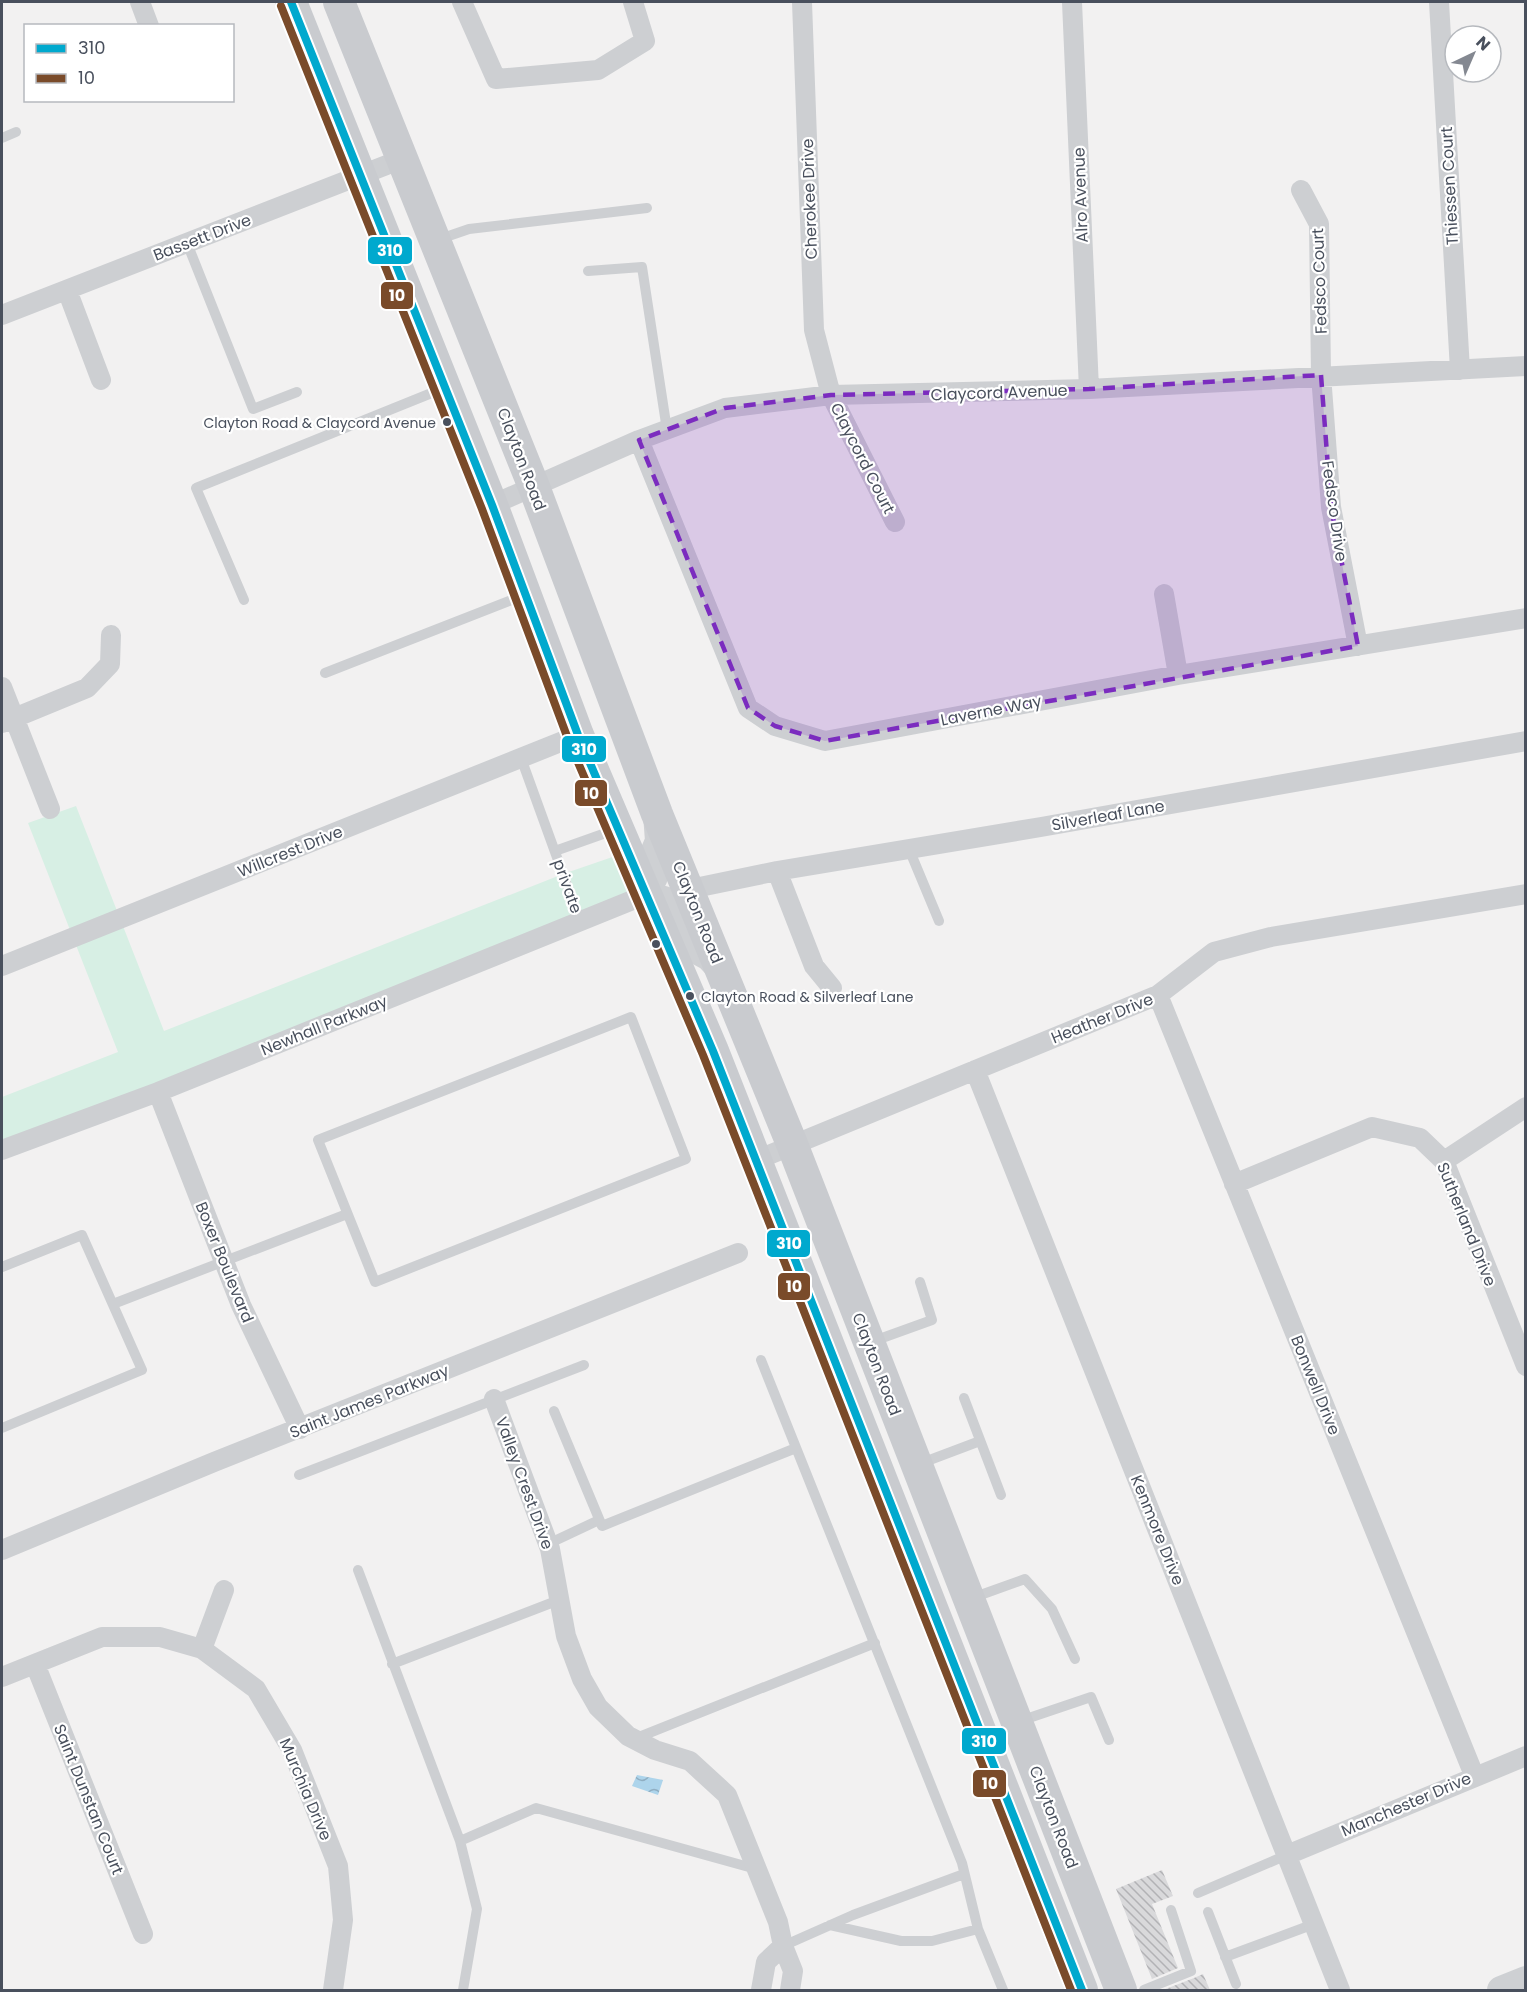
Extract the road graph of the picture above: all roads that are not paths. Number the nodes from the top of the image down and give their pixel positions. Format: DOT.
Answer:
graph roads {
  1 [pos="140,2"];
  2 [pos="291,2"];
  3 [pos="339,2"];
  4 [pos="462,2"];
  5 [pos="633,2"];
  6 [pos="802,2"];
  7 [pos="1072,2"];
  8 [pos="1439,2"];
  9 [pos="148,24"];
  10 [pos="16,132"];
  11 [pos="2,138"];
  12 [pos="402,159"];
  13 [pos="360,176"];
  14 [pos="1301,190"];
  15 [pos="647,208"];
  16 [pos="435,241"];
  17 [pos="187,243"];
  18 [pos="588,271"];
  19 [pos="67,290"];
  20 [pos="2,315"];
  21 [pos="1526,366"];
  22 [pos="1460,370"];
  23 [pos="1322,375"];
  24 [pos="101,380"];
  25 [pos="445,388"];
  26 [pos="1089,389"];
  27 [pos="297,392"];
  28 [pos="831,395"];
  29 [pos="667,430"];
  30 [pos="639,440"];
  31 [pos="534,487"];
  32 [pos="492,505"];
  33 [pos="895,522"];
  34 [pos="1164,594"];
  35 [pos="525,595"];
  36 [pos="244,600"];
  37 [pos="1526,618"];
  38 [pos="111,635"];
  39 [pos="1358,646"];
  40 [pos="325,673"];
  41 [pos="1178,675"];
  42 [pos="2,687"];
  43 [pos="8,721"];
  44 [pos="578,735"];
  45 [pos="1526,741"];
  46 [pos="521,758"];
  47 [pos="50,810"];
  48 [pos="657,814"];
  49 [pos="617,829"];
  50 [pos="909,849"];
  51 [pos="555,851"];
  52 [pos="777,871"];
  53 [pos="690,889"];
  54 [pos="1526,894"];
  55 [pos="645,895"];
  56 [pos="580,921"];
  57 [pos="939,921"];
  58 [pos="2,966"];
  59 [pos="723,972"];
  60 [pos="832,988"];
  61 [pos="1158,995"];
  62 [pos="975,1070"];
  63 [pos="158,1092"];
  64 [pos="1526,1107"];
  65 [pos="792,1144"];
  66 [pos="2,1150"];
  67 [pos="754,1161"];
  68 [pos="1444,1161"];
  69 [pos="1234,1184"];
  70 [pos="347,1215"];
  71 [pos="738,1253"];
  72 [pos="224,1262"];
  73 [pos="2,1267"];
  74 [pos="920,1282"];
  75 [pos="113,1304"];
  76 [pos="1518,1325"];
  77 [pos="869,1343"];
  78 [pos="761,1360"];
  79 [pos="584,1365"];
  80 [pos="1526,1366"];
  81 [pos="964,1398"];
  82 [pos="494,1399"];
  83 [pos="554,1411"];
  84 [pos="2,1428"];
  85 [pos="300,1429"];
  86 [pos="980,1441"];
  87 [pos="796,1448"];
  88 [pos="917,1465"];
  89 [pos="299,1475"];
  90 [pos="1001,1495"];
  91 [pos="599,1521"];
  92 [pos="548,1544"];
  93 [pos="2,1550"];
  94 [pos="358,1570"];
  95 [pos="224,1590"];
  96 [pos="969,1599"];
  97 [pos="560,1600"];
  98 [pos="875,1642"];
  99 [pos="202,1649"];
  100 [pos="1075,1659"];
  101 [pos="35,1664"];
  102 [pos="392,1664"];
  103 [pos="2,1677"];
  104 [pos="1017,1722"];
  105 [pos="634,1739"];
  106 [pos="1109,1740"];
  107 [pos="1526,1756"];
  108 [pos="1474,1775"];
  109 [pos="460,1841"];
  110 [pos="1287,1855"];
  111 [pos="759,1870"];
  112 [pos="964,1874"];
  113 [pos="1198,1893"];
  114 [pos="1171,1911"];
  115 [pos="1208,1912"];
  116 [pos="1314,1924"];
  117 [pos="830,1925"];
  118 [pos="978,1929"];
  119 [pos="143,1934"];
  120 [pos="783,1946"];
  121 [pos="1225,1957"];
  122 [pos="1526,1980"];
  123 [pos="1236,1984"];
  124 [pos="333,1990"];
  125 [pos="463,1990"];
  126 [pos="761,1990"];
  127 [pos="790,1990"];
  128 [pos="1004,1990"];
  129 [pos="1082,1990"];
  130 [pos="1121,1990"];
  131 [pos="1144,1990"];
  132 [pos="1340,1990"];
  133 [pos="1501,1990"];
  1 -- 9 [label="street"];
  2 -- 13 [label="main road"];
  3 -- 12 [label="main road, Clayton Road"];
  4 -- 5 [label="street"];
  6 -- 28 [label="street, Cherokee Drive"];
  7 -- 26 [label="street, Alro Avenue"];
  8 -- 22 [label="street, Thiessen Court"];
  10 -- 11 [label="lane"];
  12 -- 13 [label="street, Bassett Drive"];
  12 -- 16 [label="main road, Clayton Road"];
  13 -- 17 [label="street, Bassett Drive"];
  13 -- 25 [label="main road"];
  14 -- 23 [label="street, Fedsco Court"];
  15 -- 16 [label="lane"];
  16 -- 31 [label="main road, Clayton Road"];
  17 -- 19 [label="street, Bassett Drive"];
  17 -- 27 [label="lane"];
  18 -- 29 [label="lane"];
  19 -- 20 [label="street, Bassett Drive"];
  19 -- 24 [label="street"];
  21 -- 22 [label="street, Claycord Avenue"];
  22 -- 23 [label="street, Claycord Avenue"];
  23 -- 26 [label="street, Claycord Avenue"];
  23 -- 39 [label="street, Fedsco Drive"];
  25 -- 32 [label="main road"];
  25 -- 36 [label="lane"];
  26 -- 28 [label="street, Claycord Avenue"];
  28 -- 29 [label="street, Claycord Avenue"];
  28 -- 33 [label="street, Claycord Court"];
  29 -- 30 [label="street, Claycord Avenue"];
  30 -- 31 [label="street, Claycord Avenue"];
  30 -- 41 [label="street, Laverne Way"];
  31 -- 32 [label="street, Claycord Avenue"];
  31 -- 48 [label="main road, Clayton Road"];
  32 -- 35 [label="main road"];
  34 -- 41 [label="street"];
  35 -- 40 [label="lane"];
  35 -- 44 [label="main road"];
  37 -- 39 [label="street, Laverne Way"];
  38 -- 43 [label="street"];
  39 -- 41 [label="street, Laverne Way"];
  42 -- 43 [label="street"];
  43 -- 47 [label="street"];
  44 -- 46 [label="street, Willcrest Drive"];
  44 -- 49 [label="main road"];
  45 -- 50 [label="street, Silverleaf Lane"];
  46 -- 51 [label="lane, private"];
  46 -- 58 [label="street, Willcrest Drive"];
  48 -- 53 [label="main road, Clayton Road"];
  48 -- 55 [label="main road"];
  49 -- 51 [label="lane"];
  49 -- 55 [label="main road"];
  50 -- 52 [label="street, Silverleaf Lane"];
  50 -- 57 [label="lane"];
  51 -- 56 [label="lane, private"];
  52 -- 53 [label="street, Silverleaf Lane"];
  52 -- 60 [label="street"];
  53 -- 59 [label="main road, Clayton Road"];
  54 -- 61 [label="street, Heather Drive"];
  55 -- 56 [label="street, Newhall Parkway"];
  55 -- 59 [label="main road"];
  55 -- 67 [label="main road"];
  56 -- 63 [label="street, Newhall Parkway"];
  59 -- 65 [label="main road, Clayton Road"];
  61 -- 62 [label="street, Heather Drive"];
  61 -- 69 [label="street, Bonwell Drive"];
  62 -- 65 [label="street, Heather Drive"];
  62 -- 110 [label="street, Kenmore Drive"];
  63 -- 66 [label="street, Newhall Parkway"];
  63 -- 72 [label="street, Boxer Boulevard"];
  64 -- 68 [label="street"];
  65 -- 67 [label="street, Heather Drive"];
  65 -- 77 [label="main road, Clayton Road"];
  67 -- 129 [label="main road"];
  68 -- 69 [label="street, Sutherland Drive"];
  68 -- 76 [label="street, Sutherland Drive"];
  69 -- 108 [label="street, Bonwell Drive"];
  70 -- 70 [label="lane"];
  70 -- 72 [label="lane"];
  71 -- 85 [label="street, Saint James Parkway"];
  72 -- 75 [label="lane"];
  72 -- 85 [label="street, Boxer Boulevard"];
  73 -- 75 [label="lane"];
  74 -- 77 [label="lane"];
  75 -- 84 [label="lane"];
  76 -- 80 [label="street, Sutherland Drive"];
  77 -- 88 [label="main road, Clayton Road"];
  78 -- 87 [label="lane"];
  79 -- 82 [label="lane"];
  81 -- 86 [label="lane"];
  82 -- 89 [label="lane"];
  82 -- 92 [label="street, Valley Crest Drive"];
  83 -- 91 [label="lane"];
  85 -- 93 [label="street, Saint James Parkway"];
  86 -- 88 [label="lane"];
  86 -- 90 [label="lane"];
  87 -- 91 [label="lane"];
  87 -- 98 [label="lane"];
  88 -- 96 [label="main road, Clayton Road"];
  91 -- 92 [label="lane"];
  92 -- 97 [label="street, Valley Crest Drive"];
  94 -- 102 [label="lane"];
  95 -- 99 [label="street"];
  96 -- 100 [label="lane"];
  96 -- 104 [label="main road, Clayton Road"];
  97 -- 102 [label="lane"];
  97 -- 105 [label="street, Valley Crest Drive"];
  98 -- 105 [label="lane"];
  98 -- 112 [label="lane"];
  99 -- 101 [label="street, Murchia Drive"];
  99 -- 124 [label="street, Murchia Drive"];
  101 -- 103 [label="street, Murchia Drive"];
  101 -- 119 [label="street, Saint Dunstan Court"];
  102 -- 109 [label="lane"];
  104 -- 106 [label="lane"];
  104 -- 130 [label="main road, Clayton Road"];
  105 -- 111 [label="street, Valley Crest Drive"];
  107 -- 108 [label="street, Manchester Drive"];
  108 -- 110 [label="street, Manchester Drive"];
  109 -- 111 [label="lane"];
  109 -- 125 [label="lane"];
  110 -- 113 [label="lane"];
  110 -- 116 [label="street, Kenmore Drive"];
  111 -- 120 [label="street, Valley Crest Drive"];
  112 -- 117 [label="lane"];
  112 -- 118 [label="lane"];
  114 -- 131 [label="lane"];
  115 -- 121 [label="lane"];
  116 -- 121 [label="lane"];
  116 -- 132 [label="street, Kenmore Drive"];
  117 -- 118 [label="lane"];
  117 -- 120 [label="lane"];
  118 -- 128 [label="lane"];
  120 -- 126 [label="street"];
  120 -- 127 [label="street, Valley Crest Drive"];
  121 -- 123 [label="lane"];
  122 -- 133 [label="main road"];
}
